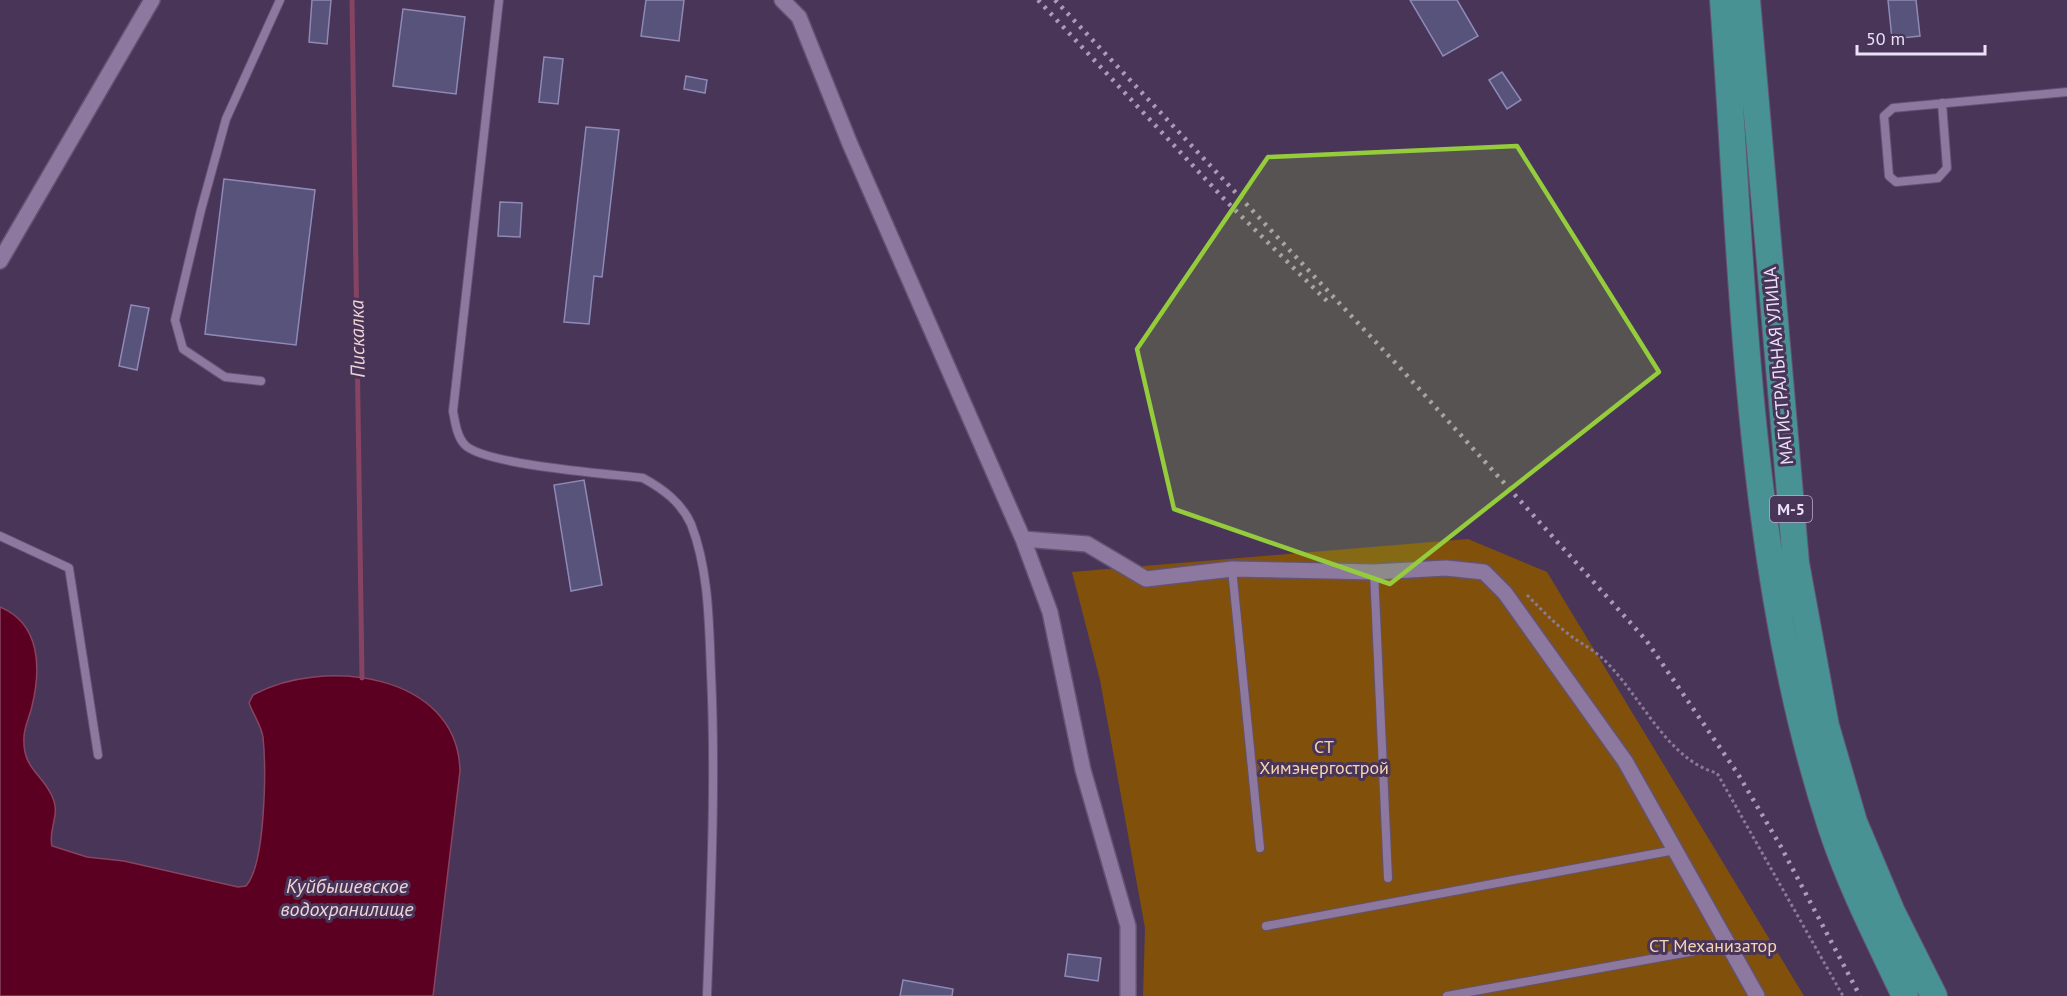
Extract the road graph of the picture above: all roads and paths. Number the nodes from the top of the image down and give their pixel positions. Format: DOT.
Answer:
graph roads {
  1 [pos="152,0"];
  2 [pos="280,0"];
  3 [pos="499,0"];
  4 [pos="782,0"];
  5 [pos="1723,0"];
  6 [pos="1747,0"];
  7 [pos="2067,92"];
  8 [pos="1942,103"];
  9 [pos="0,261"];
  10 [pos="261,381"];
  11 [pos="0,536"];
  12 [pos="1023,538"];
  13 [pos="1232,569"];
  14 [pos="1374,572"];
  15 [pos="1523,590"];
  16 [pos="98,755"];
  17 [pos="1260,848"];
  18 [pos="1676,850"];
  19 [pos="1388,878"];
  20 [pos="1266,926"];
  21 [pos="1728,945"];
  22 [pos="707,996"];
  23 [pos="1128,996"];
  24 [pos="1447,996"];
  25 [pos="1757,996"];
  26 [pos="1842,996"];
  27 [pos="1905,996"];
  28 [pos="1934,996"];
  1 -- 9 [label="street"];
  2 -- 10 [label="lane"];
  3 -- 22 [label="lane"];
  4 -- 12 [label="street"];
  5 -- 27 [label="highway, МАГИСТРАЛЬНАЯ УЛИЦА / М-5"];
  6 -- 28 [label="highway, МАГИСТРАЛЬНАЯ УЛИЦА / М-5"];
  7 -- 8 [label="lane"];
  8 -- 8 [label="lane"];
  11 -- 16 [label="lane"];
  12 -- 13 [label="street"];
  12 -- 23 [label="street"];
  13 -- 14 [label="street"];
  13 -- 17 [label="lane"];
  14 -- 18 [label="street"];
  14 -- 19 [label="lane"];
  15 -- 26 [label="path"];
  18 -- 20 [label="lane"];
  18 -- 21 [label="street"];
  21 -- 24 [label="lane"];
  21 -- 25 [label="street"];
}
